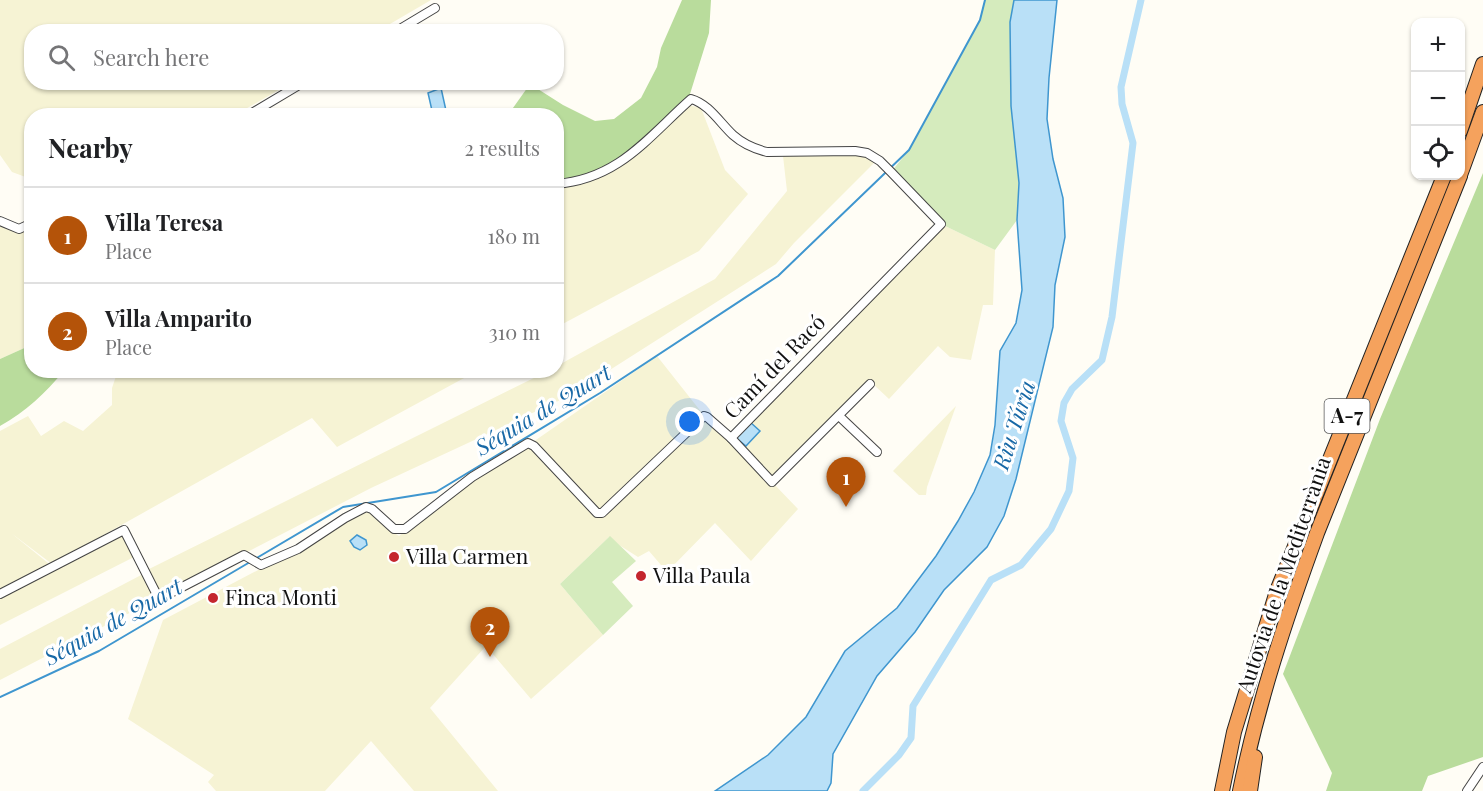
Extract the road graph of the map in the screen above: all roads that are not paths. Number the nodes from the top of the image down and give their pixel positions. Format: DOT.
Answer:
graph roads {
  1 [pos="435,8"];
  2 [pos="408,24"];
  3 [pos="1483,64"];
  4 [pos="291,90"];
  5 [pos="260,108"];
  6 [pos="1483,112"];
  7 [pos="1463,126"];
  8 [pos="1465,161"];
  9 [pos="1442,180"];
  10 [pos="1458,180"];
  11 [pos="564,183"];
  12 [pos="0,221"];
  13 [pos="24,227"];
  14 [pos="870,384"];
  15 [pos="839,416"];
  16 [pos="731,438"];
  17 [pos="877,452"];
  18 [pos="0,594"];
  19 [pos="1275,653"];
  20 [pos="1483,767"];
  21 [pos="1222,791"];
  22 [pos="1240,791"];
  23 [pos="1250,791"];
  24 [pos="1467,791"];
  1 -- 2 [label="street"];
  3 -- 7 [label="highway"];
  4 -- 5 [label="street"];
  6 -- 8 [label="highway, Autovia de la Mediterrània / A-7"];
  9 -- 21 [label="highway, Autovia de la Mediterrània / A-7"];
  10 -- 19 [label="highway, Autovia de la Mediterrània / A-7"];
  11 -- 16 [label="street, Camí del Racó"];
  12 -- 13 [label="street"];
  14 -- 15 [label="street"];
  15 -- 16 [label="street"];
  15 -- 17 [label="street"];
  16 -- 18 [label="street, Camí del Racó"];
  19 -- 22 [label="highway, Autovia de la Mediterrània / A-7"];
  19 -- 23 [label="highway"];
  20 -- 24 [label="street"];
}
